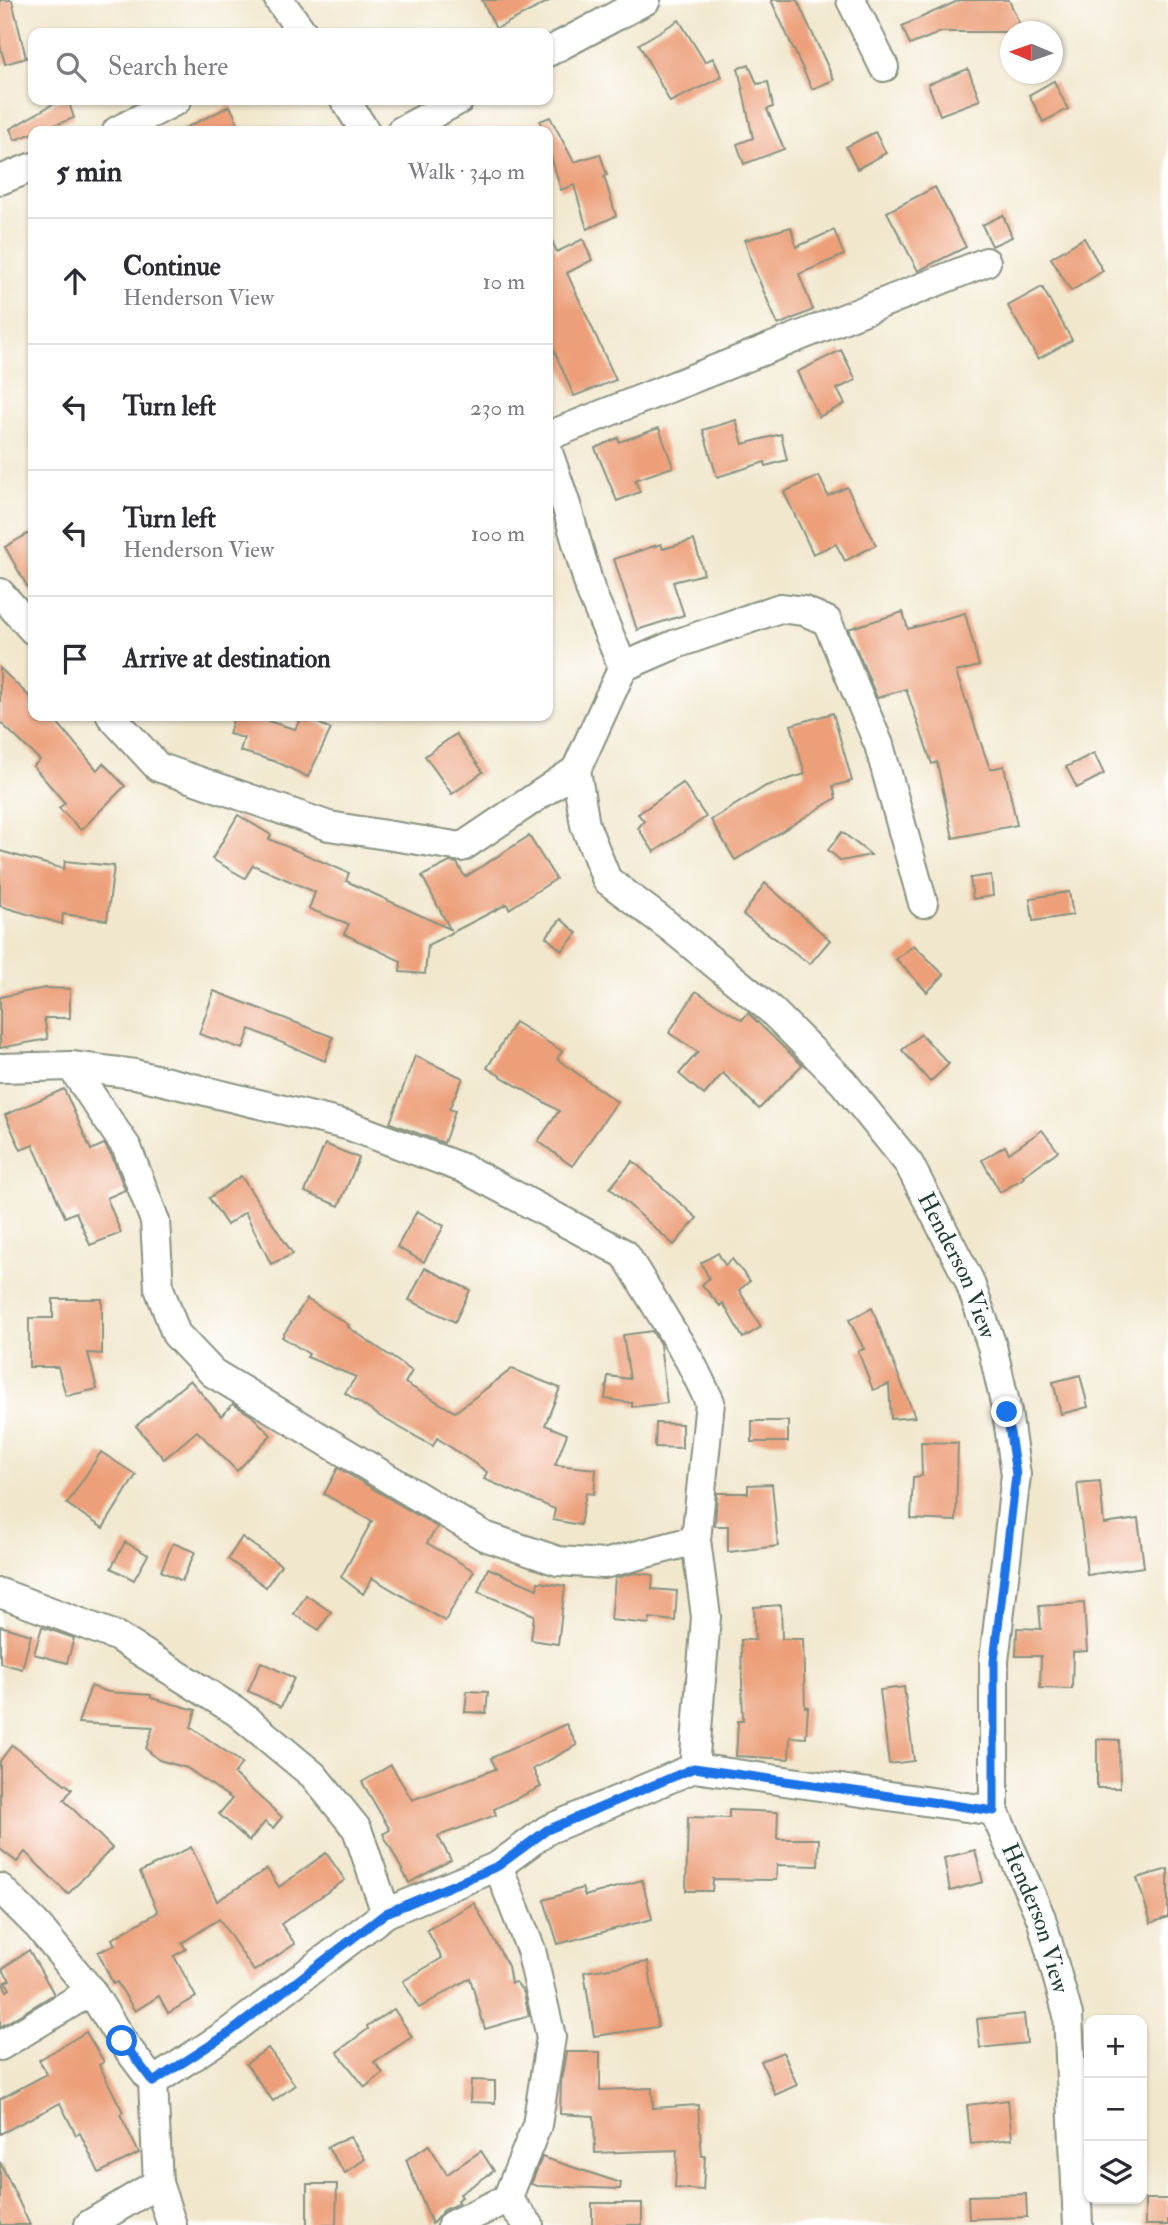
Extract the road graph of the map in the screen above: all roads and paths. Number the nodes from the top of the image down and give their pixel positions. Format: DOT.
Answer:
graph roads {
  1 [pos="278,0"];
  2 [pos="646,0"];
  3 [pos="851,0"];
  4 [pos="299,28"];
  5 [pos="553,49"];
  6 [pos="884,67"];
  7 [pos="167,105"];
  8 [pos="348,105"];
  9 [pos="450,105"];
  10 [pos="127,126"];
  11 [pos="362,126"];
  12 [pos="410,126"];
  13 [pos="28,169"];
  14 [pos="0,180"];
  15 [pos="986,262"];
  16 [pos="553,434"];
  17 [pos="553,467"];
  18 [pos="0,593"];
  19 [pos="28,624"];
  20 [pos="623,667"];
  21 [pos="116,721"];
  22 [pos="576,770"];
  23 [pos="923,903"];
  24 [pos="71,1066"];
  25 [pos="0,1068"];
  26 [pos="696,1540"];
  27 [pos="0,1593"];
  28 [pos="694,1768"];
  29 [pos="994,1811"];
  30 [pos="498,1866"];
  31 [pos="0,1888"];
  32 [pos="386,1913"];
  33 [pos="91,1991"];
  34 [pos="0,2046"];
  35 [pos="153,2082"];
  36 [pos="158,2183"];
  37 [pos="507,2199"];
  38 [pos="89,2225"];
  39 [pos="172,2225"];
  40 [pos="452,2225"];
  41 [pos="529,2225"];
  42 [pos="1078,2225"];
  1 -- 4 [label="street"];
  2 -- 5 [label="street"];
  3 -- 6 [label="street"];
  7 -- 10 [label="street"];
  8 -- 11 [label="street"];
  9 -- 12 [label="street"];
  13 -- 14 [label="street"];
  15 -- 16 [label="street"];
  17 -- 20 [label="street"];
  18 -- 19 [label="street"];
  20 -- 22 [label="street"];
  20 -- 23 [label="street"];
  21 -- 22 [label="street"];
  22 -- 29 [label="street, Henderson View"];
  24 -- 25 [label="street"];
  24 -- 26 [label="street"];
  24 -- 26 [label="street"];
  26 -- 28 [label="street"];
  27 -- 32 [label="street"];
  28 -- 29 [label="street"];
  28 -- 30 [label="street"];
  29 -- 42 [label="street, Henderson View"];
  30 -- 32 [label="street"];
  30 -- 37 [label="street"];
  31 -- 33 [label="street"];
  32 -- 35 [label="street"];
  33 -- 34 [label="street"];
  33 -- 35 [label="street"];
  35 -- 36 [label="street"];
  36 -- 38 [label="street"];
  36 -- 39 [label="street"];
  37 -- 40 [label="street"];
  37 -- 41 [label="street"];
}
